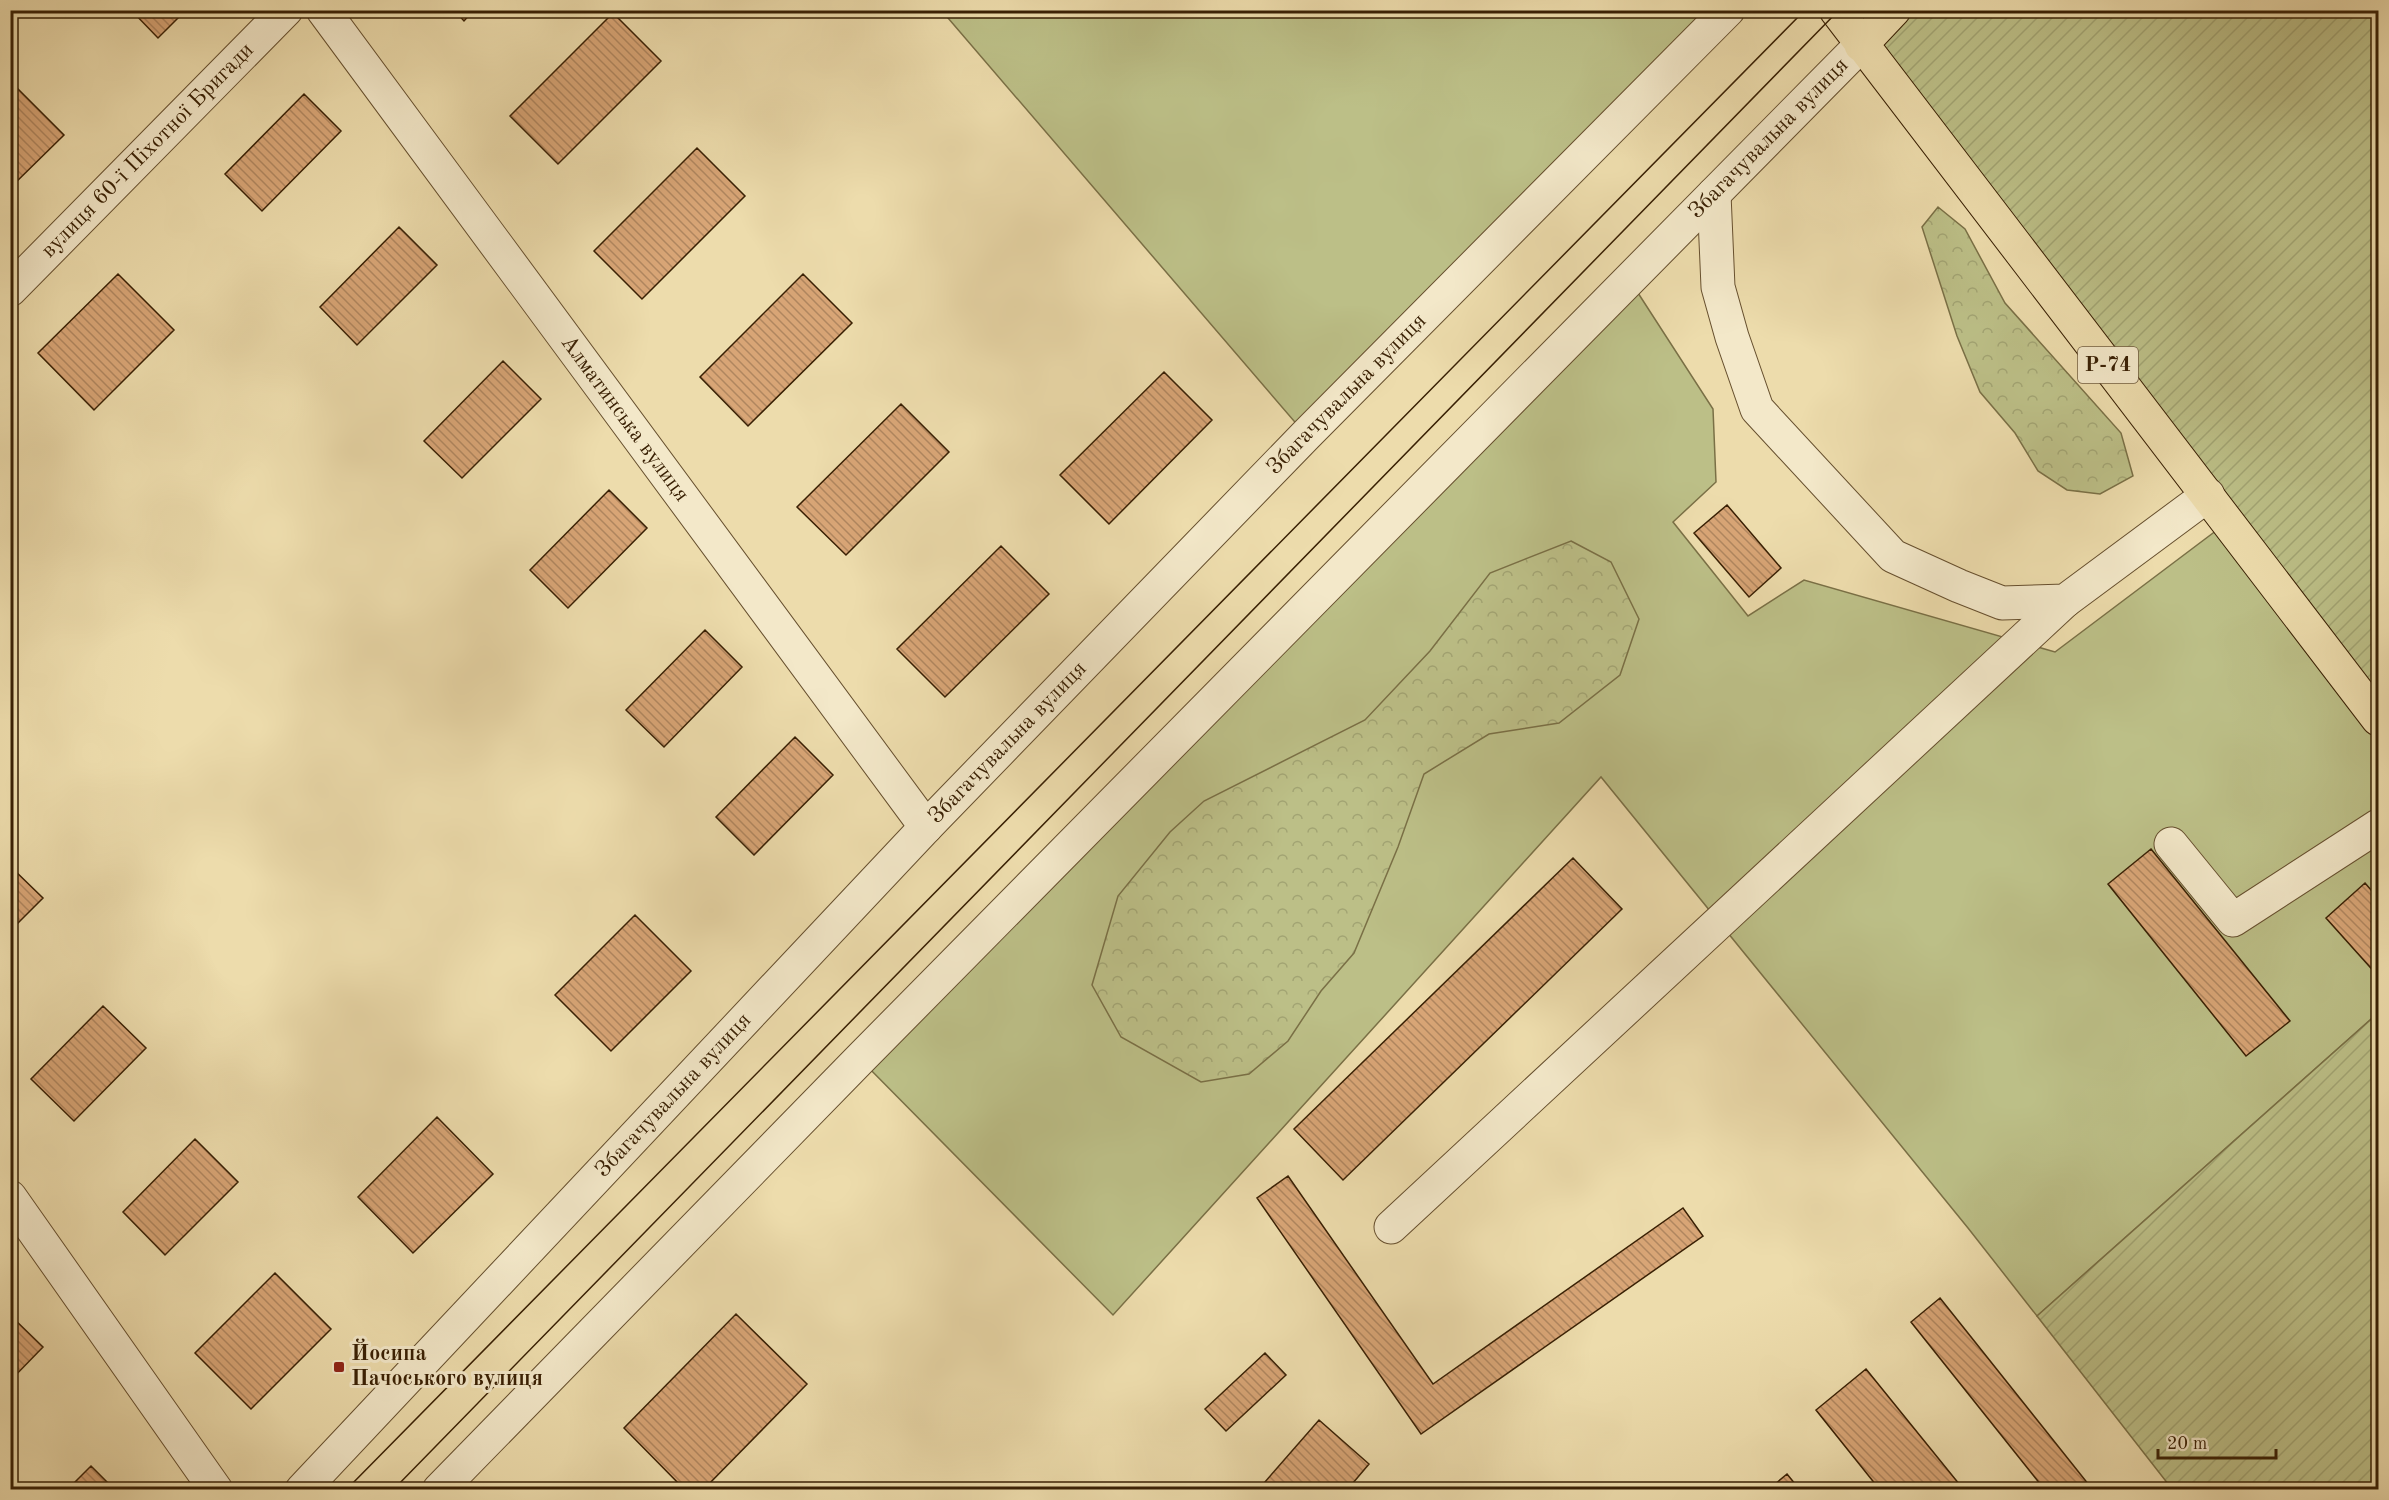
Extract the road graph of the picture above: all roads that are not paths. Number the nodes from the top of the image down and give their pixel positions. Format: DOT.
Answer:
graph roads {
  1 [pos="286,10"];
  2 [pos="323,10"];
  3 [pos="1728,10"];
  4 [pos="1836,10"];
  5 [pos="1894,10"];
  6 [pos="1861,45"];
  7 [pos="1714,194"];
  8 [pos="10,290"];
  9 [pos="2208,495"];
  10 [pos="2065,602"];
  11 [pos="2379,719"];
  12 [pos="2379,826"];
  13 [pos="926,827"];
  14 [pos="2171,844"];
  15 [pos="10,1197"];
  16 [pos="1391,1227"];
  17 [pos="216,1490"];
  18 [pos="302,1490"];
  19 [pos="439,1490"];
  1 -- 8 [label="street, вулиця 60-ї Піхотної Бригади"];
  2 -- 13 [label="street, Алматинська вулиця"];
  3 -- 13 [label="street, Збагачувальна вулиця"];
  4 -- 6 [label="main road, Р-74"];
  5 -- 6 [label="main road"];
  6 -- 7 [label="street, Збагачувальна вулиця"];
  6 -- 9 [label="main road, Р-74"];
  7 -- 10 [label="street"];
  7 -- 19 [label="street, Збагачувальна вулиця"];
  9 -- 10 [label="street"];
  9 -- 11 [label="main road, Р-74"];
  10 -- 16 [label="street"];
  12 -- 14 [label="street"];
  13 -- 18 [label="street, Збагачувальна вулиця"];
  15 -- 17 [label="street"];
}
